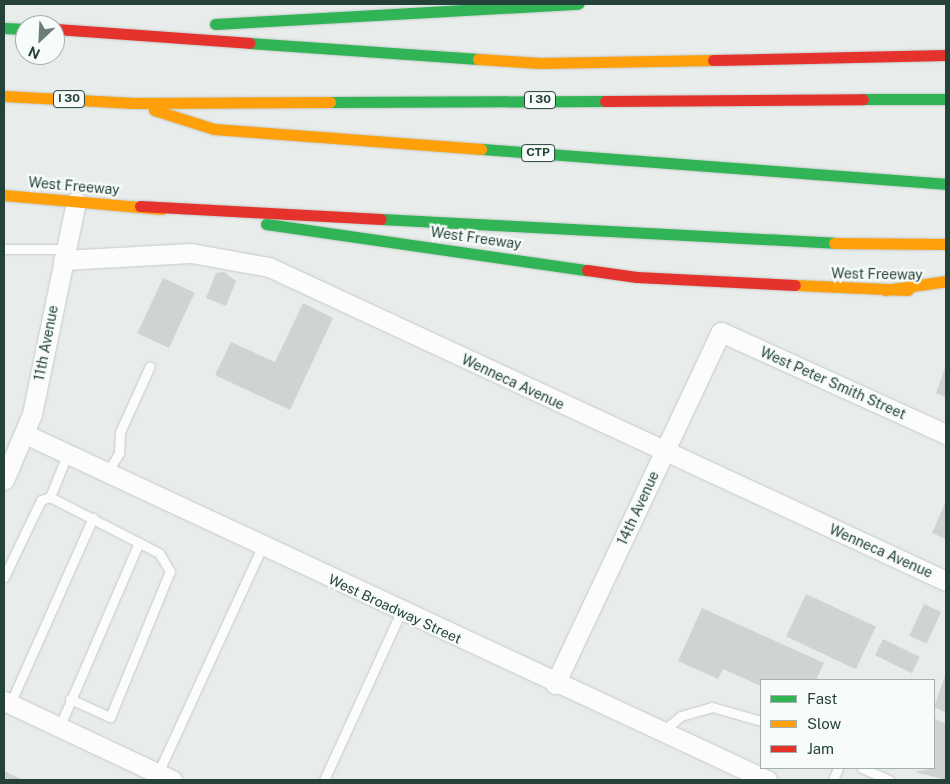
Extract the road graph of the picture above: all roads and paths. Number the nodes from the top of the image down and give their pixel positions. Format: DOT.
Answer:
graph roads {
  1 [pos="578,4"];
  2 [pos="65,29"];
  3 [pos="106,30"];
  4 [pos="946,55"];
  5 [pos="4,96"];
  6 [pos="946,99"];
  7 [pos="134,103"];
  8 [pos="946,184"];
  9 [pos="4,195"];
  10 [pos="76,202"];
  11 [pos="140,206"];
  12 [pos="946,244"];
  13 [pos="4,248"];
  14 [pos="65,255"];
  15 [pos="946,281"];
  16 [pos="885,290"];
  17 [pos="946,290"];
  18 [pos="721,332"];
  19 [pos="150,366"];
  20 [pos="25,434"];
  21 [pos="946,434"];
  22 [pos="664,453"];
  23 [pos="68,454"];
  24 [pos="107,474"];
  25 [pos="4,480"];
  26 [pos="50,497"];
  27 [pos="93,518"];
  28 [pos="139,542"];
  29 [pos="262,547"];
  30 [pos="4,577"];
  31 [pos="946,581"];
  32 [pos="401,612"];
  33 [pos="555,684"];
  34 [pos="70,699"];
  35 [pos="7,703"];
  36 [pos="760,721"];
  37 [pos="59,728"];
  38 [pos="662,733"];
  39 [pos="864,769"];
  40 [pos="165,777"];
  41 [pos="324,780"];
  42 [pos="767,780"];
  43 [pos="889,780"];
  1 -- 3 [label="main road"];
  2 -- 3 [label="main road"];
  3 -- 4 [label="main road"];
  5 -- 7 [label="main road, I 30"];
  6 -- 7 [label="main road, I 30"];
  7 -- 8 [label="main road, CTP"];
  9 -- 10 [label="main road, West Freeway"];
  10 -- 11 [label="main road, West Freeway"];
  10 -- 14 [label="street, 11th Avenue"];
  11 -- 12 [label="main road"];
  11 -- 16 [label="main road, West Freeway"];
  13 -- 14 [label="lane"];
  14 -- 20 [label="street, 11th Avenue"];
  14 -- 22 [label="street, Wenneca Avenue"];
  15 -- 16 [label="main road"];
  16 -- 17 [label="main road, West Freeway"];
  18 -- 21 [label="street, West Peter Smith Street"];
  18 -- 22 [label="street, 14th Avenue"];
  19 -- 24 [label="lane"];
  20 -- 23 [label="street, West Broadway Street"];
  20 -- 25 [label="street, 11th Avenue"];
  22 -- 31 [label="street, Wenneca Avenue"];
  22 -- 33 [label="street, 14th Avenue"];
  23 -- 24 [label="street, West Broadway Street"];
  23 -- 26 [label="lane"];
  24 -- 29 [label="street, West Broadway Street"];
  26 -- 27 [label="lane"];
  26 -- 30 [label="lane"];
  27 -- 28 [label="lane"];
  27 -- 35 [label="lane"];
  28 -- 34 [label="lane"];
  28 -- 34 [label="lane"];
  29 -- 32 [label="street, West Broadway Street"];
  29 -- 40 [label="lane"];
  32 -- 33 [label="street, West Broadway Street"];
  32 -- 41 [label="lane"];
  33 -- 38 [label="street, West Broadway Street"];
  34 -- 37 [label="lane"];
  35 -- 37 [label="street"];
  36 -- 38 [label="lane"];
  37 -- 40 [label="street"];
  38 -- 42 [label="street, West Broadway Street"];
  39 -- 43 [label="lane"];
}
